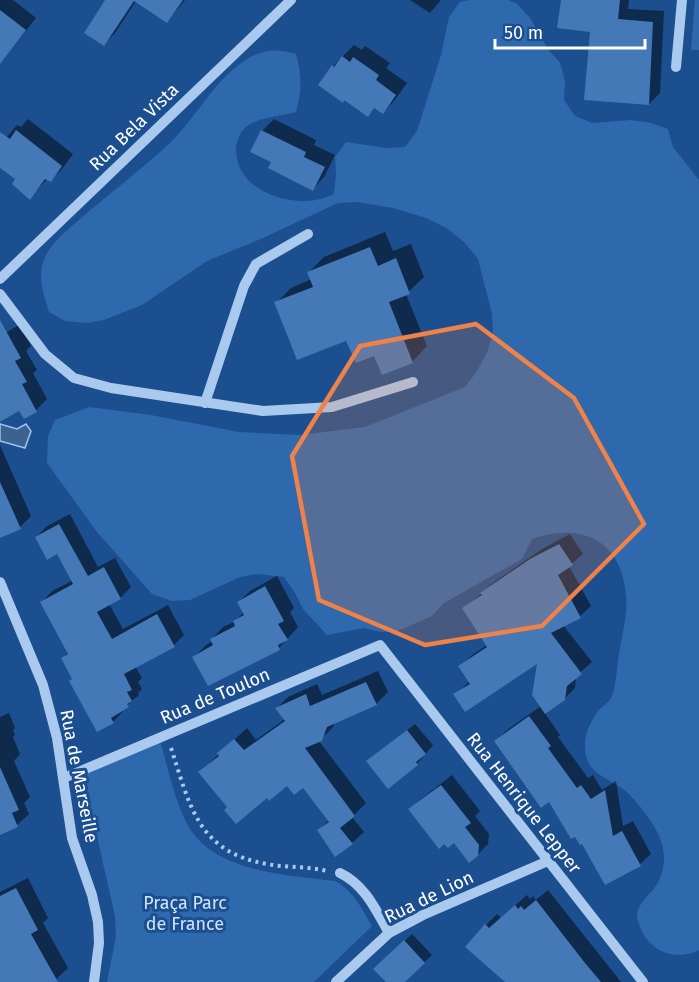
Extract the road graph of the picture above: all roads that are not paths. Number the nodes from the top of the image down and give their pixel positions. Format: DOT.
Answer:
graph roads {
  1 [pos="291,0"];
  2 [pos="682,0"];
  3 [pos="676,67"];
  4 [pos="309,234"];
  5 [pos="0,279"];
  6 [pos="0,294"];
  7 [pos="413,382"];
  8 [pos="205,403"];
  9 [pos="0,582"];
  10 [pos="380,645"];
  11 [pos="64,778"];
  12 [pos="548,861"];
  13 [pos="340,873"];
  14 [pos="389,933"];
  15 [pos="94,982"];
  16 [pos="336,982"];
  17 [pos="643,982"];
  1 -- 5 [label="street, Rua Bela Vista"];
  2 -- 3 [label="street"];
  4 -- 8 [label="street"];
  6 -- 8 [label="street"];
  7 -- 8 [label="street"];
  9 -- 11 [label="street, Rua de Marseille"];
  10 -- 11 [label="street, Rua de Toulon"];
  10 -- 12 [label="street, Rua Henrique Lepper"];
  11 -- 15 [label="street, Rua de Marseille"];
  12 -- 14 [label="street, Rua de Lion"];
  12 -- 17 [label="street, Rua Henrique Lepper"];
  13 -- 14 [label="street"];
  14 -- 16 [label="street, Rua de Lion"];
}
